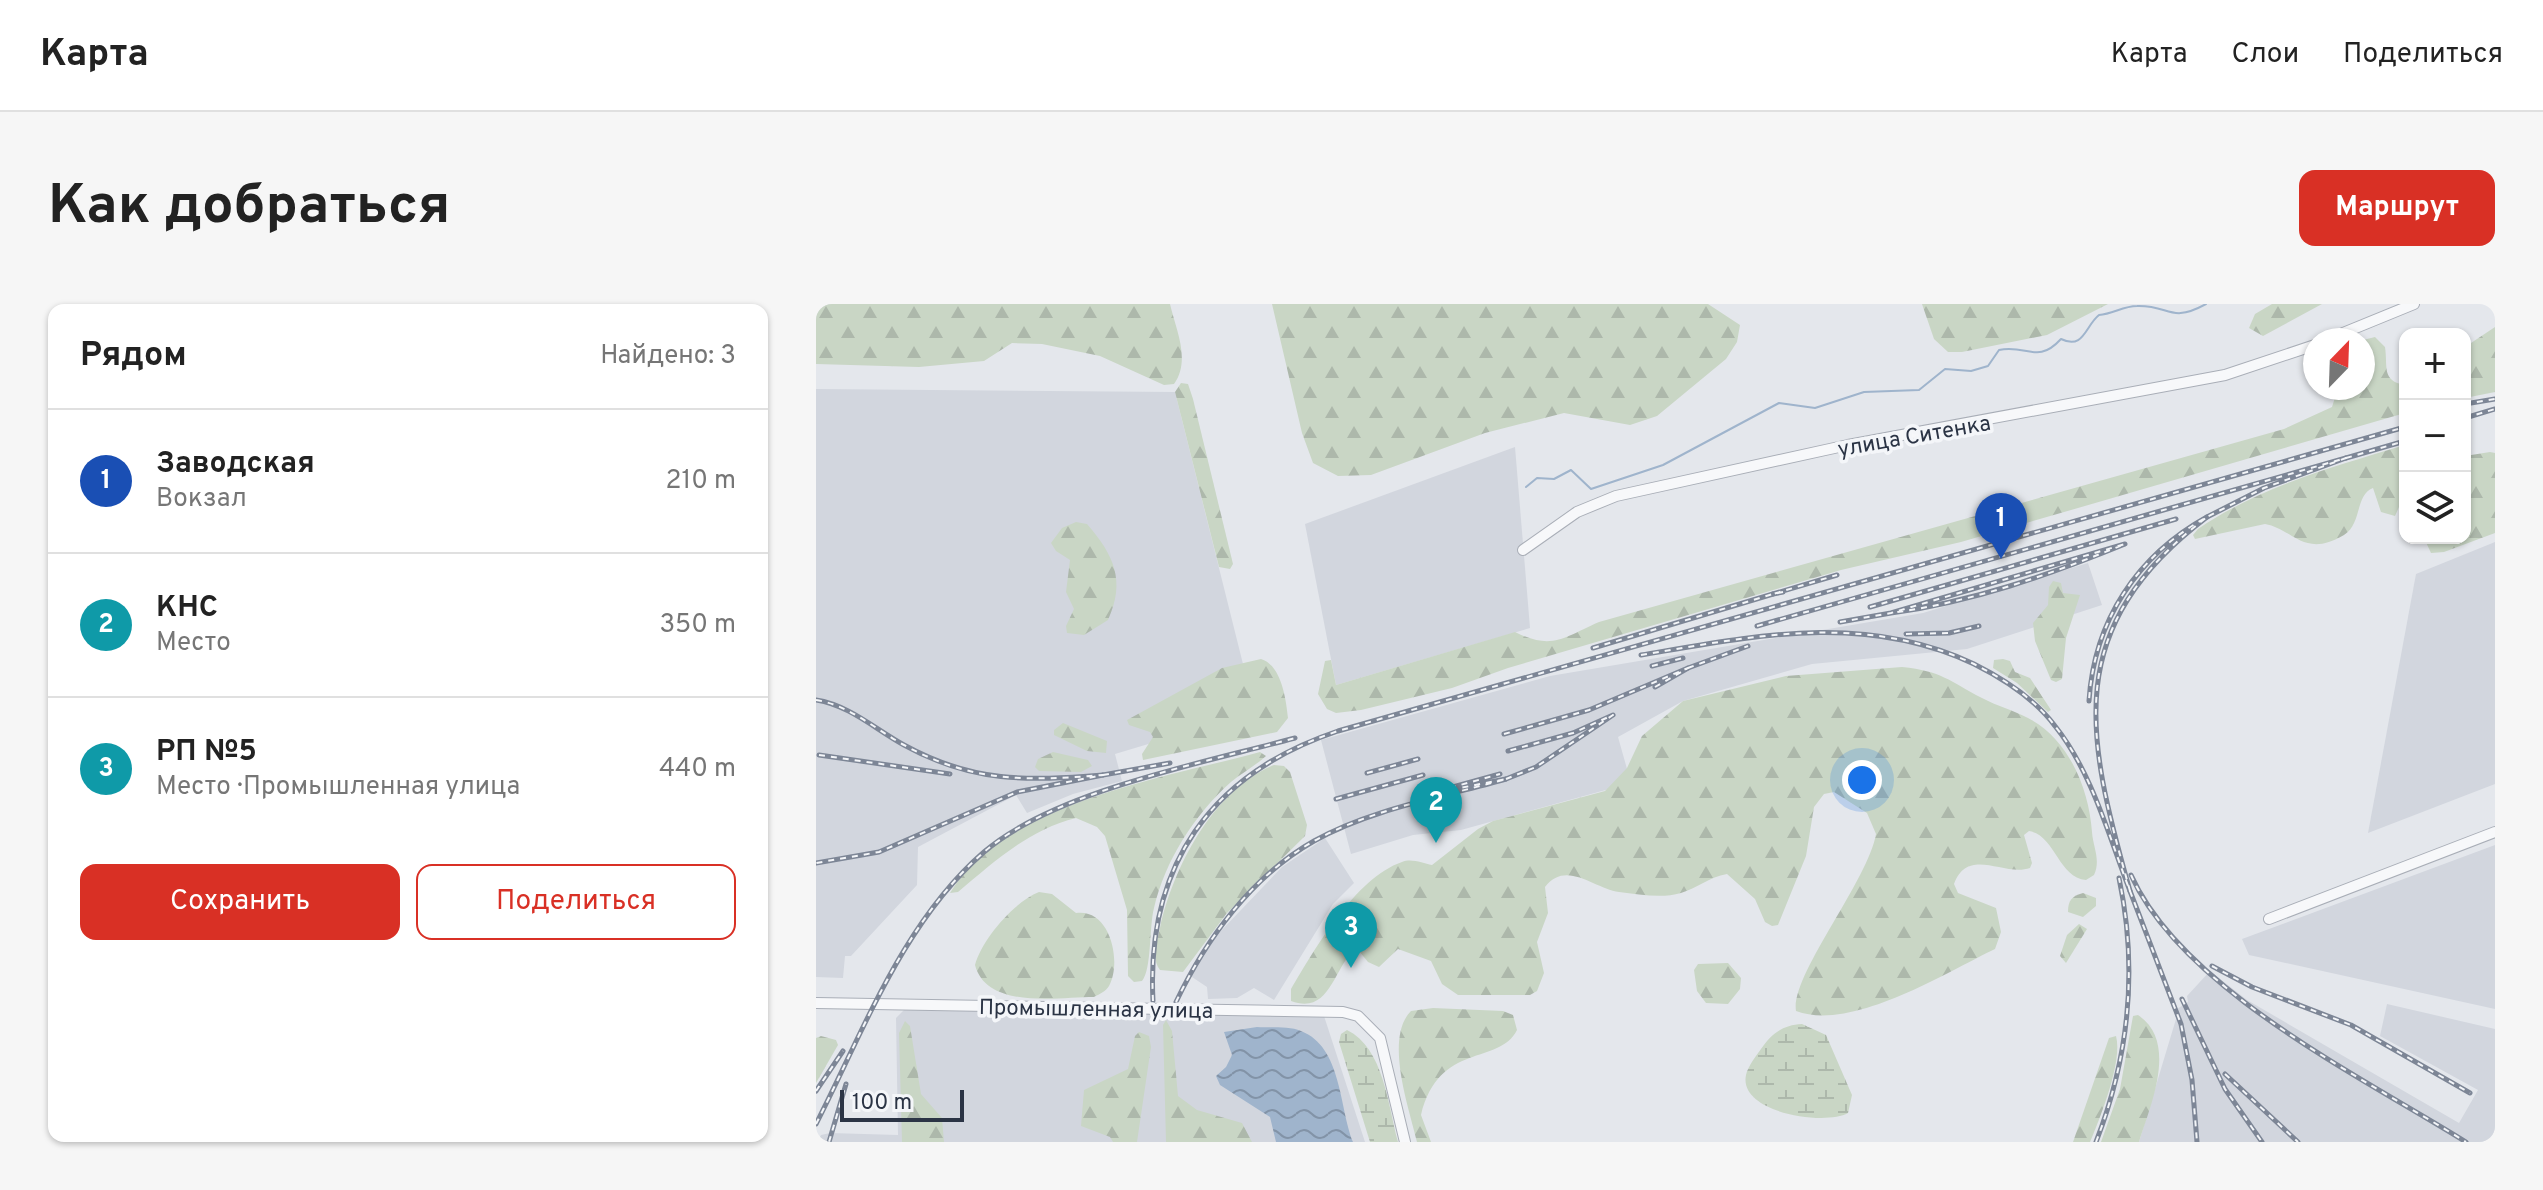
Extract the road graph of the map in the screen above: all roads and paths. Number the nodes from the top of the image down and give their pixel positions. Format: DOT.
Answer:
graph roads {
  1 [pos="2414,304"];
  2 [pos="2355,328"];
  3 [pos="2303,349"];
  4 [pos="1523,550"];
  5 [pos="2495,832"];
  6 [pos="2269,919"];
  7 [pos="816,1003"];
  8 [pos="1405,1142"];
  1 -- 2 [label="street"];
  3 -- 4 [label="street, улица Ситенка"];
  5 -- 6 [label="street"];
  7 -- 8 [label="street, Промышленная улица"];
}
